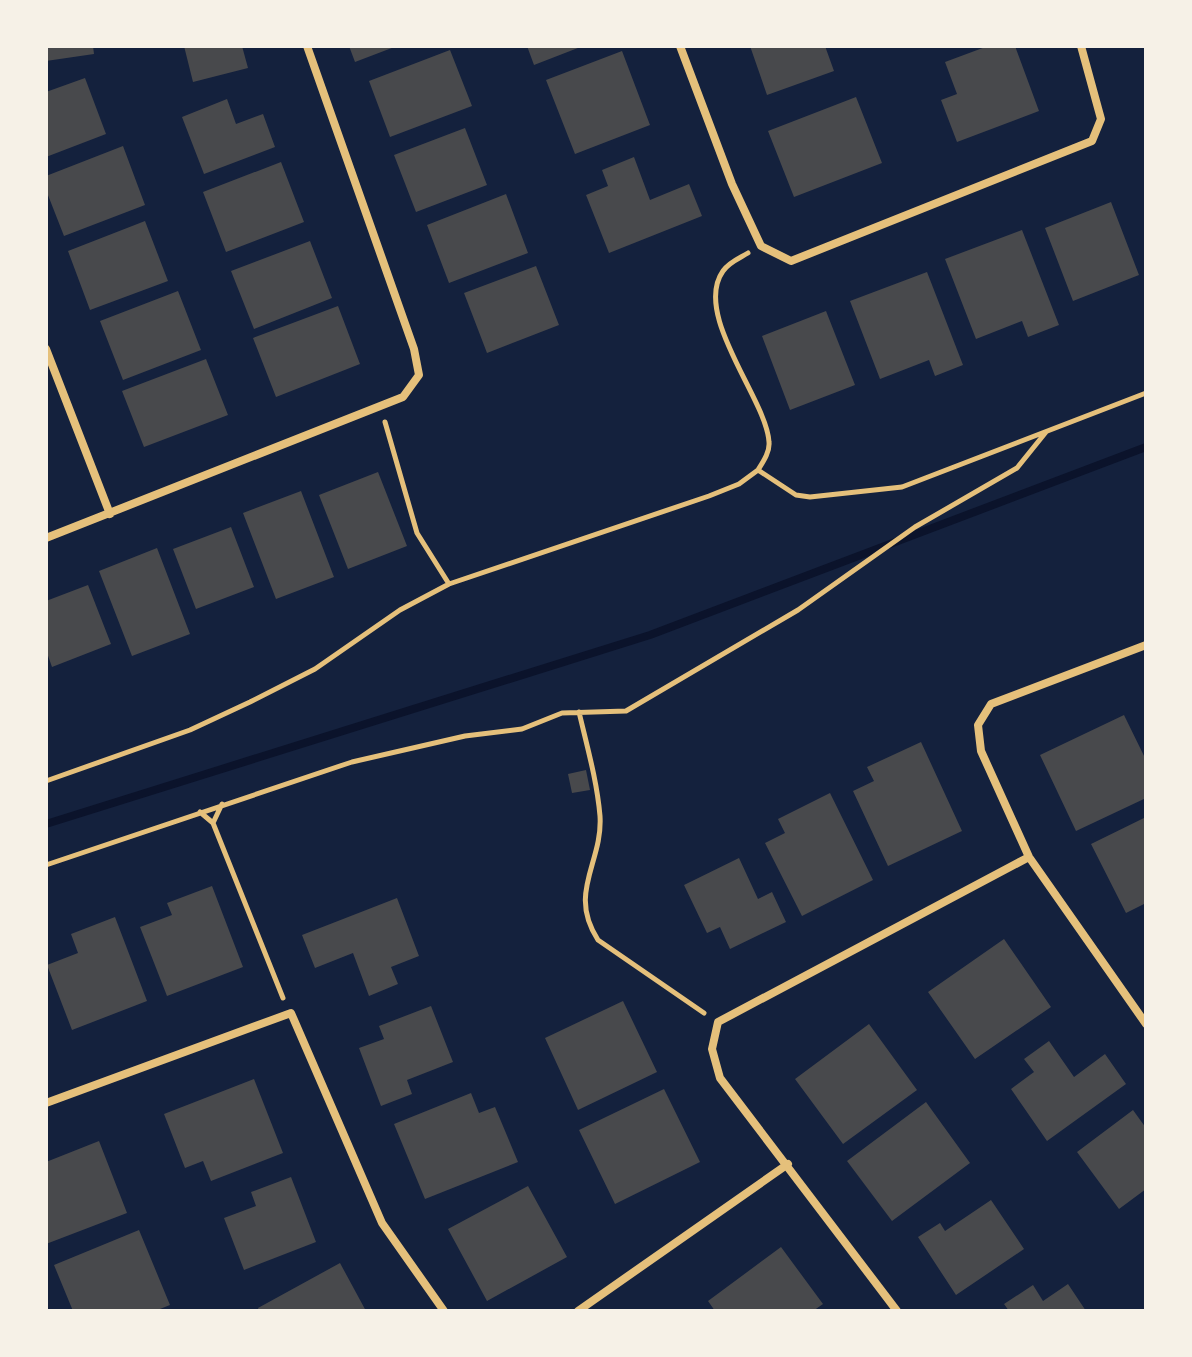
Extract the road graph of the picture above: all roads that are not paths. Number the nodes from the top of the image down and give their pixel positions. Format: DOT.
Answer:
graph roads {
  1 [pos="307,46"];
  2 [pos="680,46"];
  3 [pos="1081,46"];
  4 [pos="46,349"];
  5 [pos="110,514"];
  6 [pos="46,538"];
  7 [pos="1146,645"];
  8 [pos="1029,857"];
  9 [pos="1146,1024"];
  10 [pos="46,1103"];
  11 [pos="788,1164"];
  12 [pos="444,1311"];
  13 [pos="578,1311"];
  14 [pos="897,1311"];
  1 -- 5 [label="street"];
  2 -- 3 [label="street"];
  4 -- 5 [label="street"];
  5 -- 6 [label="street"];
  7 -- 8 [label="street"];
  8 -- 9 [label="street"];
  8 -- 11 [label="street"];
  10 -- 12 [label="street"];
  11 -- 13 [label="street"];
  11 -- 14 [label="street"];
}
